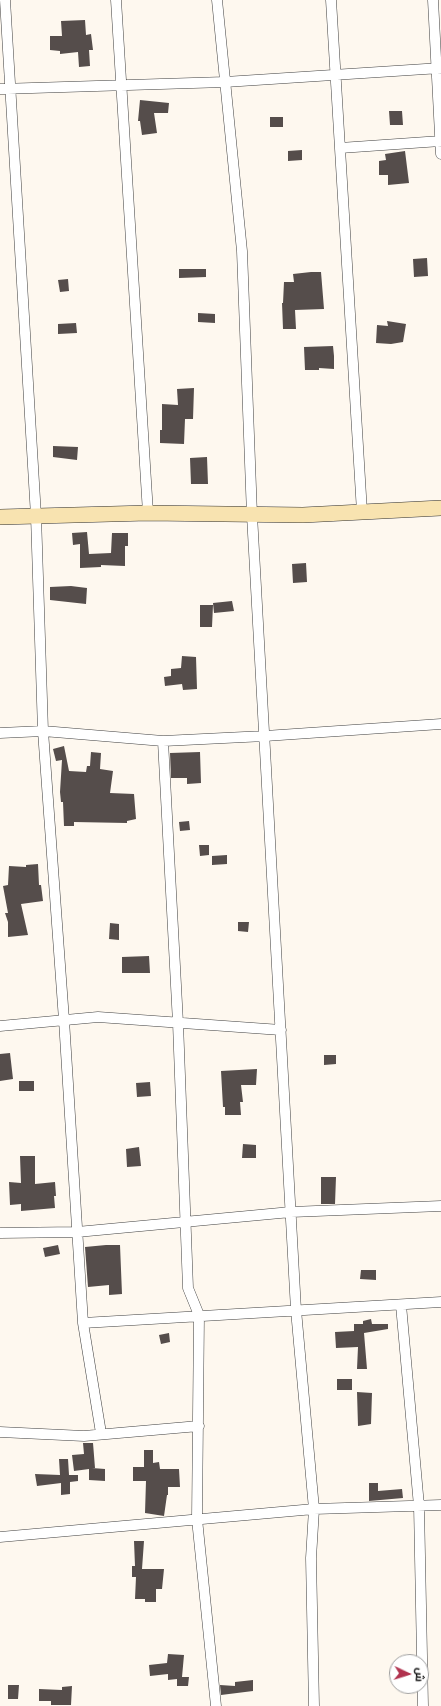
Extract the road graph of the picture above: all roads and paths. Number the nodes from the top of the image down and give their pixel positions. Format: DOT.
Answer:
graph roads {
  1 [pos="5,0"];
  2 [pos="116,0"];
  3 [pos="217,0"];
  4 [pos="332,0"];
  5 [pos="434,0"];
  6 [pos="439,68"];
  7 [pos="336,75"];
  8 [pos="225,82"];
  9 [pos="122,85"];
  10 [pos="0,89"];
  11 [pos="12,89"];
  12 [pos="441,141"];
  13 [pos="340,148"];
  14 [pos="441,154"];
  15 [pos="441,508"];
  16 [pos="362,512"];
  17 [pos="148,513"];
  18 [pos="252,515"];
  19 [pos="36,516"];
  20 [pos="0,517"];
  21 [pos="441,724"];
  22 [pos="43,732"];
  23 [pos="0,733"];
  24 [pos="265,736"];
  25 [pos="164,741"];
  26 [pos="64,1020"];
  27 [pos="178,1023"];
  28 [pos="0,1026"];
  29 [pos="281,1030"];
  30 [pos="441,1206"];
  31 [pos="291,1212"];
  32 [pos="186,1222"];
  33 [pos="77,1232"];
  34 [pos="0,1234"];
  35 [pos="441,1302"];
  36 [pos="401,1305"];
  37 [pos="296,1310"];
  38 [pos="199,1315"];
  39 [pos="83,1323"];
  40 [pos="199,1426"];
  41 [pos="0,1432"];
  42 [pos="101,1434"];
  43 [pos="441,1505"];
  44 [pos="419,1506"];
  45 [pos="314,1509"];
  46 [pos="197,1520"];
  47 [pos="0,1537"];
  48 [pos="216,1706"];
  49 [pos="314,1706"];
  50 [pos="423,1706"];
  1 -- 11 [label="street"];
  2 -- 9 [label="street"];
  3 -- 8 [label="street"];
  4 -- 7 [label="street"];
  5 -- 6 [label="street"];
  6 -- 7 [label="street"];
  6 -- 12 [label="street"];
  7 -- 8 [label="street"];
  7 -- 13 [label="street"];
  8 -- 9 [label="street"];
  8 -- 18 [label="street"];
  9 -- 11 [label="street"];
  9 -- 17 [label="street"];
  10 -- 11 [label="street"];
  11 -- 19 [label="street"];
  12 -- 13 [label="street"];
  12 -- 14 [label="street"];
  13 -- 16 [label="street"];
  15 -- 16 [label="street"];
  16 -- 18 [label="street"];
  17 -- 18 [label="street"];
  17 -- 19 [label="street"];
  18 -- 24 [label="street"];
  19 -- 20 [label="street"];
  19 -- 22 [label="street"];
  21 -- 24 [label="street"];
  22 -- 23 [label="street"];
  22 -- 25 [label="street"];
  22 -- 26 [label="street"];
  24 -- 25 [label="street"];
  24 -- 29 [label="street"];
  25 -- 27 [label="street"];
  26 -- 27 [label="street"];
  26 -- 28 [label="street"];
  26 -- 33 [label="street"];
  27 -- 29 [label="street"];
  27 -- 32 [label="street"];
  29 -- 31 [label="street"];
  30 -- 31 [label="street"];
  31 -- 32 [label="street"];
  31 -- 37 [label="street"];
  32 -- 33 [label="street"];
  32 -- 38 [label="street"];
  33 -- 34 [label="street"];
  33 -- 39 [label="street"];
  35 -- 36 [label="street"];
  36 -- 37 [label="street"];
  36 -- 44 [label="street"];
  37 -- 38 [label="street"];
  37 -- 45 [label="street"];
  38 -- 39 [label="street"];
  38 -- 40 [label="street"];
  39 -- 42 [label="street"];
  40 -- 42 [label="street"];
  40 -- 46 [label="street"];
  41 -- 42 [label="street"];
  43 -- 44 [label="street"];
  44 -- 45 [label="street"];
  44 -- 50 [label="street"];
  45 -- 46 [label="street"];
  45 -- 49 [label="street"];
  46 -- 47 [label="street"];
  46 -- 48 [label="street"];
}
